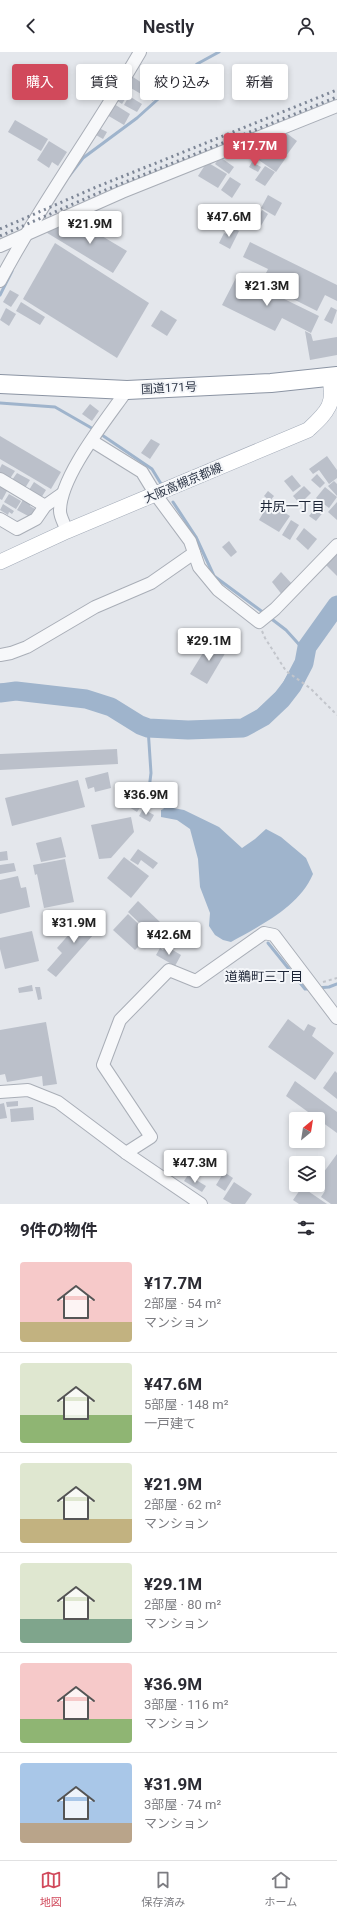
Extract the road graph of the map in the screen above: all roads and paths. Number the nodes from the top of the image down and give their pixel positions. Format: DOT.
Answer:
graph roads {
  1 [pos="140,52"];
  2 [pos="337,106"];
  3 [pos="25,234"];
  4 [pos="0,246"];
  5 [pos="0,281"];
  6 [pos="333,376"];
  7 [pos="0,384"];
  8 [pos="127,390"];
  9 [pos="93,440"];
  10 [pos="0,479"];
  11 [pos="62,494"];
  12 [pos="156,495"];
  13 [pos="45,506"];
  14 [pos="0,519"];
  15 [pos="67,531"];
  16 [pos="337,545"];
  17 [pos="194,553"];
  18 [pos="0,562"];
  19 [pos="261,621"];
  20 [pos="0,655"];
  21 [pos="337,716"];
  22 [pos="337,1018"];
  23 [pos="0,1092"];
  24 [pos="126,1153"];
  25 [pos="201,1204"];
  1 -- 3 [label="street"];
  2 -- 3 [label="street"];
  3 -- 4 [label="street"];
  3 -- 5 [label="street"];
  6 -- 8 [label="highway, 国道171号"];
  6 -- 12 [label="main road, 大阪高槻京都線"];
  7 -- 8 [label="highway, 国道171号"];
  8 -- 9 [label="street"];
  9 -- 11 [label="street"];
  9 -- 12 [label="street"];
  10 -- 13 [label="street"];
  11 -- 13 [label="street"];
  11 -- 15 [label="street"];
  12 -- 15 [label="main road, 大阪高槻京都線"];
  12 -- 17 [label="street"];
  13 -- 14 [label="street"];
  15 -- 18 [label="main road, 大阪高槻京都線"];
  16 -- 19 [label="street"];
  17 -- 19 [label="street"];
  17 -- 20 [label="street"];
  19 -- 21 [label="path"];
  22 -- 24 [label="street"];
  23 -- 24 [label="street"];
  24 -- 25 [label="street"];
}
